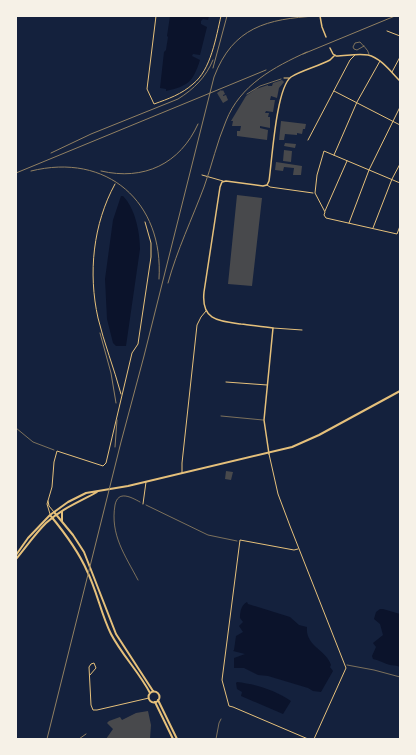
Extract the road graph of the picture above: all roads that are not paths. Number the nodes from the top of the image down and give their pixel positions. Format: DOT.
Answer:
graph roads {
  1 [pos="156,16"];
  2 [pos="221,16"];
  3 [pos="320,16"];
  4 [pos="387,31"];
  5 [pos="400,36"];
  6 [pos="326,37"];
  7 [pos="364,46"];
  8 [pos="330,48"];
  9 [pos="335,55"];
  10 [pos="356,55"];
  11 [pos="369,56"];
  12 [pos="400,57"];
  13 [pos="380,61"];
  14 [pos="392,73"];
  15 [pos="284,78"];
  16 [pos="290,78"];
  17 [pos="400,81"];
  18 [pos="334,91"];
  19 [pos="357,102"];
  20 [pos="400,107"];
  21 [pos="392,121"];
  22 [pos="400,125"];
  23 [pos="308,140"];
  24 [pos="334,155"];
  25 [pos="347,161"];
  26 [pos="400,164"];
  27 [pos="369,170"];
  28 [pos="202,175"];
  29 [pos="392,180"];
  30 [pos="223,182"];
  31 [pos="400,183"];
  32 [pos="115,184"];
  33 [pos="267,185"];
  34 [pos="314,193"];
  35 [pos="325,212"];
  36 [pos="145,222"];
  37 [pos="349,223"];
  38 [pos="400,226"];
  39 [pos="373,229"];
  40 [pos="206,311"];
  41 [pos="272,328"];
  42 [pos="302,330"];
  43 [pos="226,382"];
  44 [pos="267,386"];
  45 [pos="400,391"];
  46 [pos="122,395"];
  47 [pos="221,416"];
  48 [pos="264,420"];
  49 [pos="269,454"];
  50 [pos="182,473"];
  51 [pos="146,482"];
  52 [pos="98,491"];
  53 [pos="48,501"];
  54 [pos="143,504"];
  55 [pos="62,511"];
  56 [pos="54,512"];
  57 [pos="50,515"];
  58 [pos="56,515"];
  59 [pos="52,518"];
  60 [pos="62,522"];
  61 [pos="298,549"];
  62 [pos="16,555"];
  63 [pos="16,559"];
  64 [pos="90,675"];
  65 [pos="153,692"];
  66 [pos="150,693"];
  67 [pos="149,698"];
  68 [pos="157,701"];
  69 [pos="173,739"];
  70 [pos="177,739"];
  71 [pos="308,739"];
  72 [pos="314,739"];
  1 -- 2 [label="street"];
  3 -- 6 [label="street"];
  4 -- 5 [label="street"];
  7 -- 7 [label="lane"];
  7 -- 11 [label="lane"];
  8 -- 9 [label="street"];
  9 -- 10 [label="street"];
  9 -- 16 [label="street"];
  10 -- 11 [label="street"];
  10 -- 18 [label="street"];
  11 -- 13 [label="street"];
  12 -- 14 [label="street"];
  13 -- 14 [label="street"];
  13 -- 19 [label="street"];
  14 -- 17 [label="street"];
  15 -- 16 [label="street"];
  16 -- 33 [label="street"];
  18 -- 19 [label="street"];
  18 -- 23 [label="street"];
  19 -- 21 [label="street"];
  19 -- 24 [label="street"];
  20 -- 21 [label="street"];
  21 -- 22 [label="street"];
  21 -- 27 [label="street"];
  24 -- 25 [label="street"];
  24 -- 34 [label="street"];
  25 -- 27 [label="street"];
  25 -- 35 [label="street"];
  26 -- 29 [label="street"];
  27 -- 29 [label="street"];
  27 -- 37 [label="street"];
  28 -- 30 [label="street"];
  29 -- 31 [label="street"];
  29 -- 39 [label="street"];
  30 -- 33 [label="street"];
  30 -- 40 [label="street"];
  32 -- 46 [label="street"];
  33 -- 34 [label="street"];
  34 -- 35 [label="street"];
  35 -- 37 [label="street"];
  36 -- 46 [label="street"];
  37 -- 39 [label="street"];
  38 -- 39 [label="street"];
  40 -- 41 [label="street"];
  40 -- 50 [label="street"];
  41 -- 42 [label="street"];
  41 -- 44 [label="street"];
  43 -- 44 [label="street"];
  44 -- 48 [label="street"];
  45 -- 49 [label="main road"];
  46 -- 53 [label="street"];
  47 -- 48 [label="lane"];
  48 -- 49 [label="street"];
  49 -- 50 [label="main road"];
  49 -- 61 [label="street"];
  50 -- 51 [label="main road"];
  51 -- 52 [label="main road"];
  51 -- 54 [label="street"];
  52 -- 55 [label="main road"];
  52 -- 56 [label="main road"];
  53 -- 56 [label="street"];
  53 -- 57 [label="street"];
  55 -- 58 [label="main road"];
  55 -- 60 [label="main road"];
  56 -- 57 [label="main road"];
  56 -- 58 [label="main road"];
  57 -- 59 [label="main road"];
  57 -- 62 [label="main road"];
  58 -- 59 [label="main road"];
  58 -- 60 [label="main road"];
  59 -- 63 [label="main road"];
  59 -- 66 [label="main road"];
  60 -- 65 [label="main road"];
  61 -- 71 [label="street"];
  61 -- 72 [label="street"];
  64 -- 64 [label="street"];
  64 -- 67 [label="street"];
  65 -- 66 [label="main road"];
  65 -- 68 [label="main road"];
  66 -- 67 [label="main road"];
  67 -- 68 [label="main road"];
  68 -- 69 [label="main road"];
  68 -- 70 [label="main road"];
}
